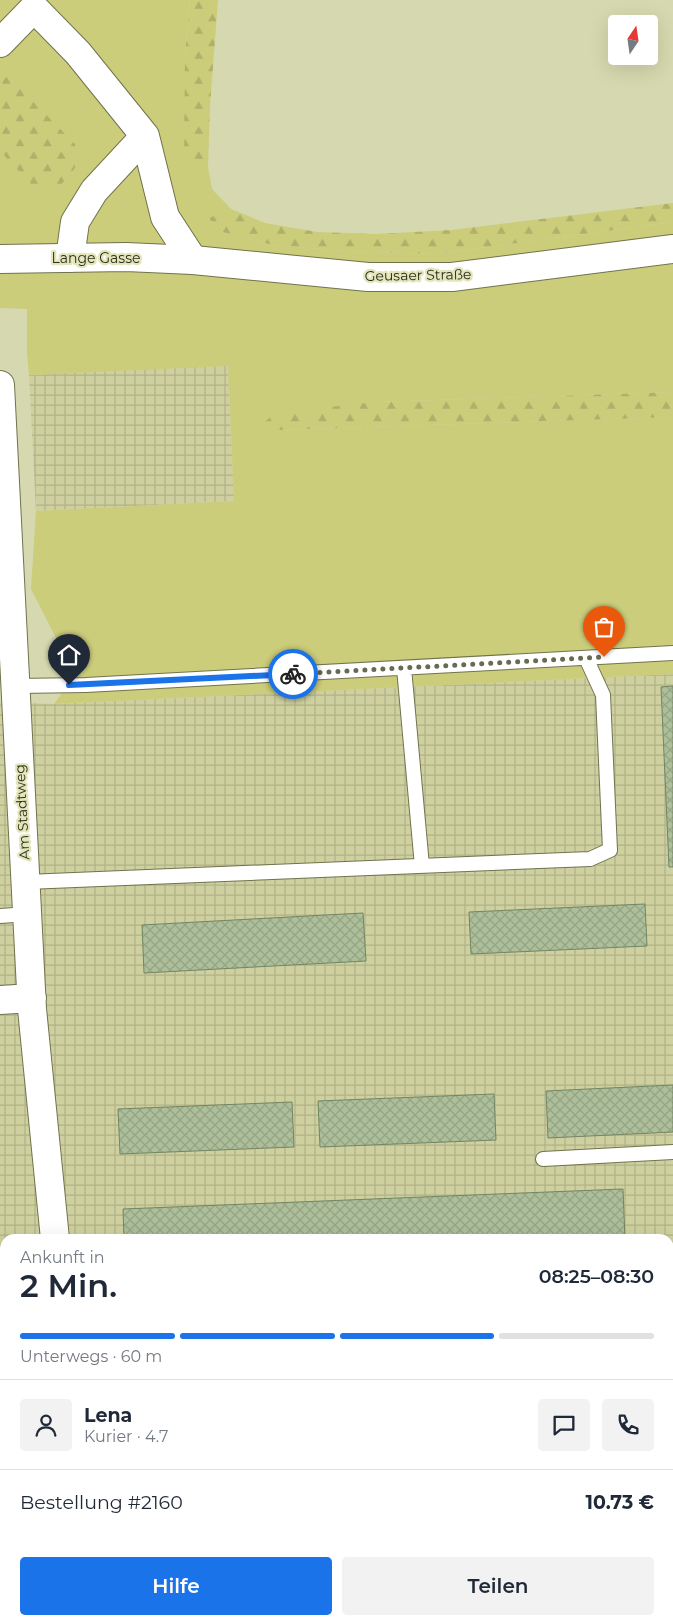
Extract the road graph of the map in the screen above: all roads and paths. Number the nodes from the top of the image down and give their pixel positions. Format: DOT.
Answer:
graph roads {
  1 [pos="37,4"];
  2 [pos="0,43"];
  3 [pos="145,136"];
  4 [pos="673,249"];
  5 [pos="70,258"];
  6 [pos="0,259"];
  7 [pos="193,260"];
  8 [pos="0,385"];
  9 [pos="673,653"];
  10 [pos="586,658"];
  11 [pos="404,668"];
  12 [pos="16,686"];
  13 [pos="422,866"];
  14 [pos="26,882"];
  15 [pos="28,914"];
  16 [pos="0,916"];
  17 [pos="32,998"];
  18 [pos="0,1000"];
  19 [pos="673,1152"];
  20 [pos="543,1159"];
  21 [pos="56,1234"];
  1 -- 2 [label="street"];
  1 -- 3 [label="street"];
  3 -- 5 [label="street"];
  3 -- 7 [label="street"];
  4 -- 7 [label="street, Geusaer Straße"];
  5 -- 6 [label="street, Lange Gasse"];
  5 -- 7 [label="street, Lange Gasse"];
  8 -- 12 [label="street, Am Stadtweg"];
  9 -- 10 [label="lane"];
  10 -- 11 [label="lane"];
  10 -- 13 [label="lane"];
  11 -- 12 [label="lane"];
  11 -- 13 [label="lane"];
  12 -- 14 [label="street, Am Stadtweg"];
  13 -- 14 [label="lane"];
  14 -- 15 [label="street, Am Stadtweg"];
  15 -- 16 [label="lane"];
  15 -- 17 [label="street, Am Stadtweg"];
  17 -- 18 [label="street"];
  17 -- 21 [label="street, Am Stadtweg"];
  19 -- 20 [label="lane"];
}
